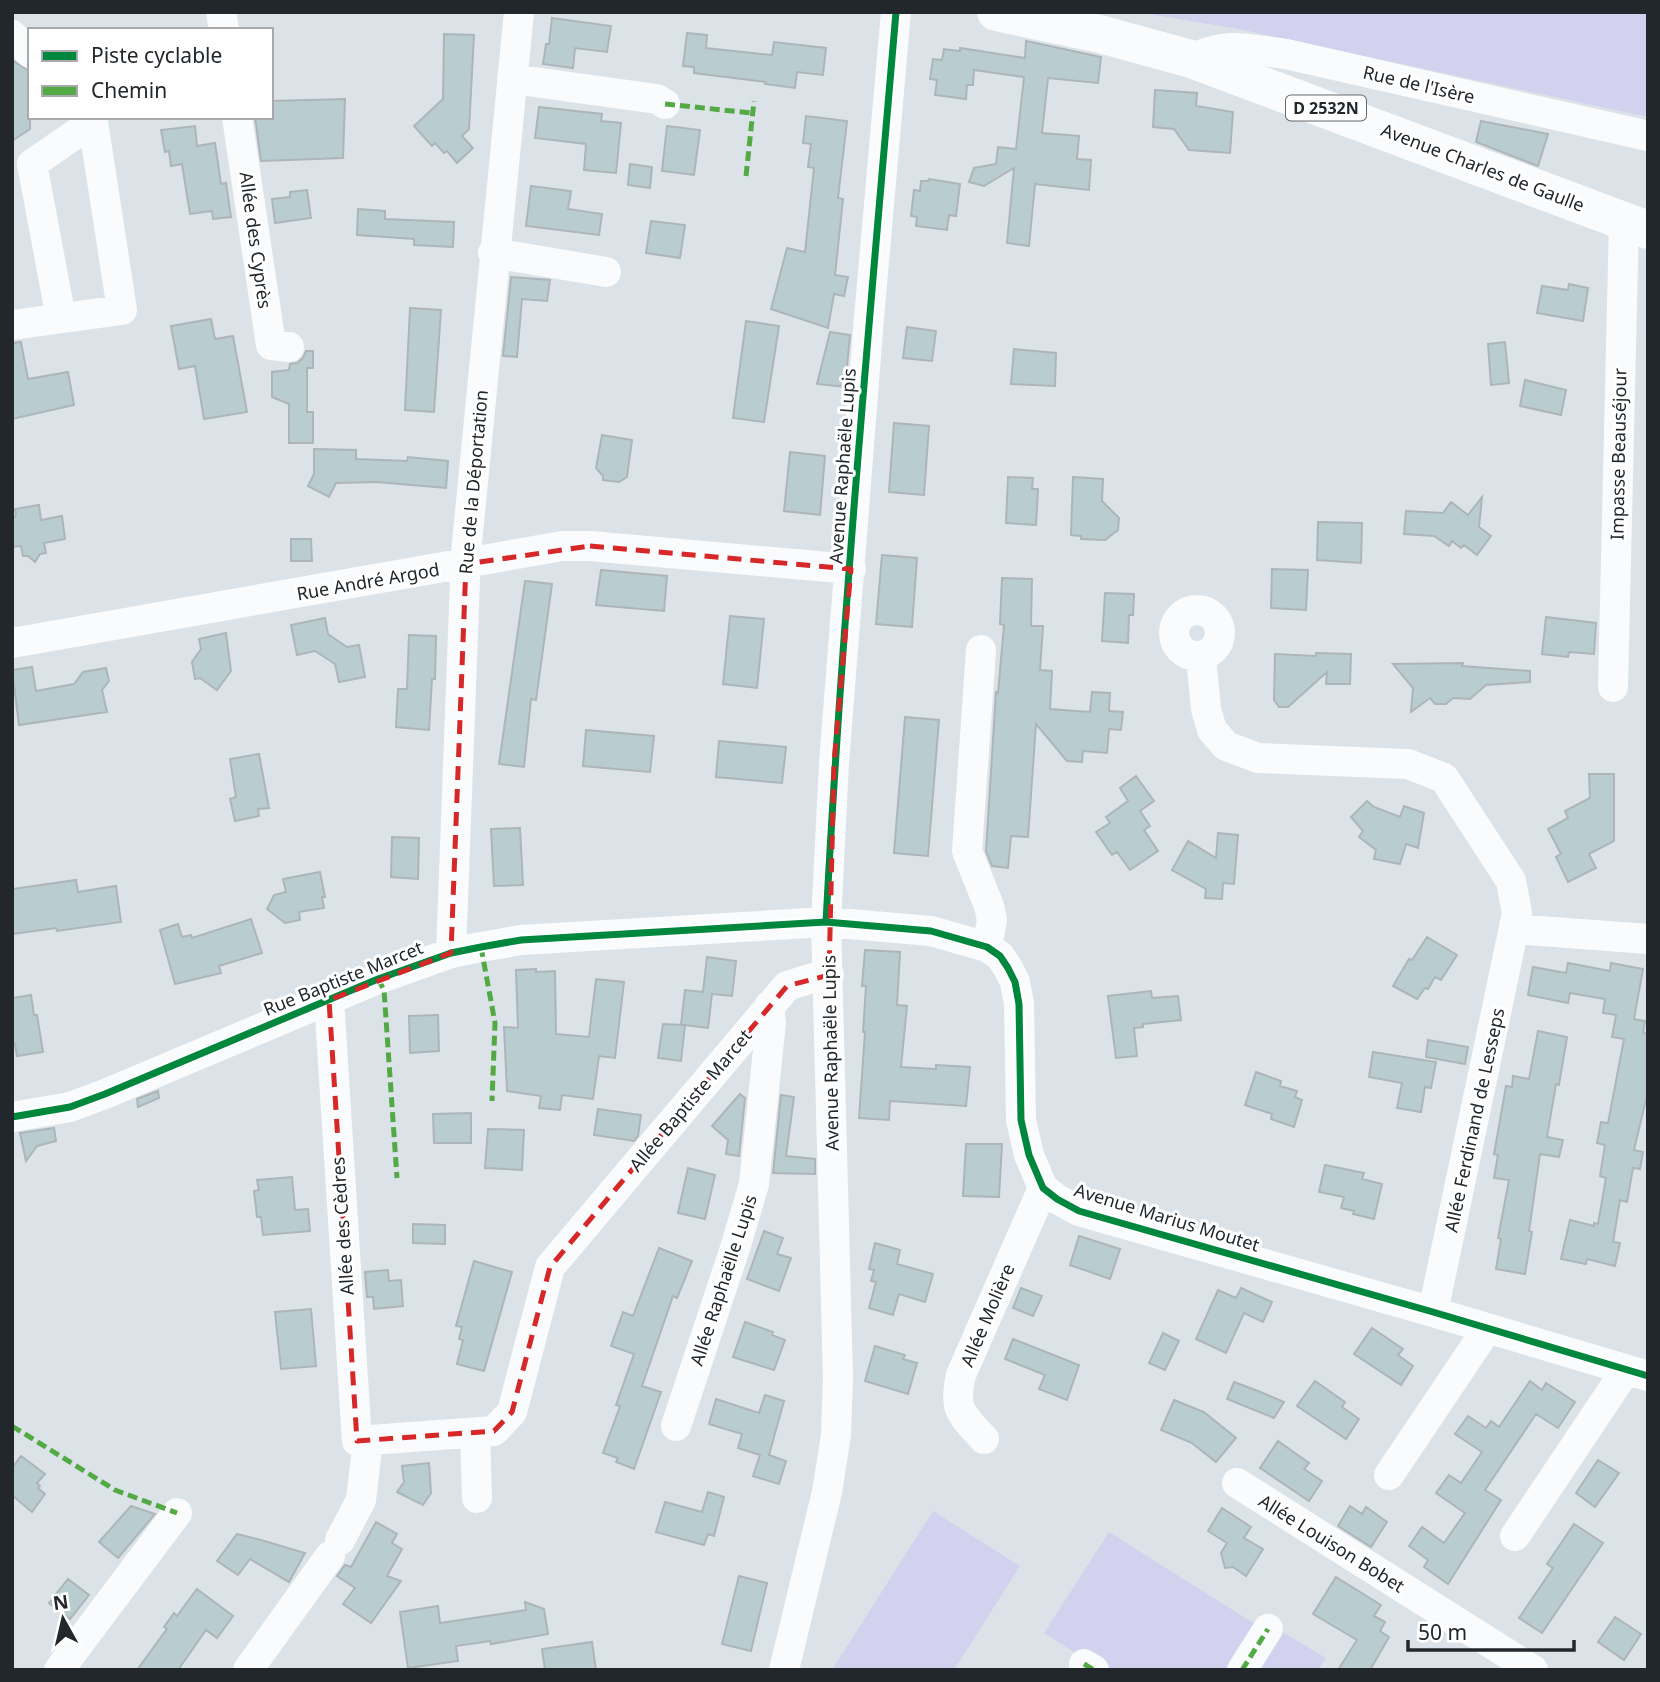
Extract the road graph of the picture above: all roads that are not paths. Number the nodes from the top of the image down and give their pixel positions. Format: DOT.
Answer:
graph roads {
  1 [pos="519,12"];
  2 [pos="896,12"];
  3 [pos="996,12"];
  4 [pos="12,35"];
  5 [pos="28,50"];
  6 [pos="1191,59"];
  7 [pos="512,79"];
  8 [pos="665,104"];
  9 [pos="92,119"];
  10 [pos="237,119"];
  11 [pos="1648,136"];
  12 [pos="1636,225"];
  13 [pos="494,253"];
  14 [pos="606,272"];
  15 [pos="61,318"];
  16 [pos="12,325"];
  17 [pos="289,347"];
  18 [pos="466,564"];
  19 [pos="851,569"];
  20 [pos="12,643"];
  21 [pos="981,650"];
  22 [pos="1201,657"];
  23 [pos="1612,687"];
  24 [pos="826,922"];
  25 [pos="1514,929"];
  26 [pos="1648,939"];
  27 [pos="987,947"];
  28 [pos="451,953"];
  29 [pos="829,975"];
  30 [pos="329,1000"];
  31 [pos="769,1006"];
  32 [pos="12,1117"];
  33 [pos="1043,1188"];
  34 [pos="1433,1312"];
  35 [pos="1487,1329"];
  36 [pos="1637,1373"];
  37 [pos="676,1426"];
  38 [pos="475,1433"];
  39 [pos="984,1439"];
  40 [pos="368,1440"];
  41 [pos="1389,1475"];
  42 [pos="1237,1483"];
  43 [pos="477,1498"];
  44 [pos="177,1513"];
  45 [pos="1514,1536"];
  46 [pos="1268,1629"];
  47 [pos="59,1670"];
  48 [pos="248,1670"];
  49 [pos="784,1670"];
  50 [pos="1242,1670"];
  51 [pos="1533,1670"];
  1 -- 7 [label="street, Rue de la Déportation"];
  2 -- 19 [label="street, Avenue Raphaële Lupis"];
  3 -- 6 [label="main road, Avenue Charles de Gaulle / D 2532N"];
  4 -- 5 [label="street"];
  6 -- 11 [label="street, Rue de l'Isère"];
  6 -- 12 [label="main road, Avenue Charles de Gaulle / D 2532N"];
  7 -- 8 [label="street"];
  7 -- 13 [label="street, Rue de la Déportation"];
  9 -- 15 [label="street"];
  9 -- 15 [label="street"];
  10 -- 17 [label="street, Allée des Cyprès"];
  12 -- 23 [label="street, Impasse Beauséjour"];
  13 -- 14 [label="street"];
  13 -- 18 [label="street, Rue de la Déportation"];
  15 -- 16 [label="street"];
  18 -- 19 [label="street, Rue André Argod"];
  18 -- 20 [label="street, Rue André Argod"];
  18 -- 28 [label="street, Rue de la Déportation"];
  19 -- 24 [label="street, Avenue Raphaële Lupis"];
  21 -- 27 [label="street"];
  22 -- 25 [label="street, Allée Ferdinand de Lesseps"];
  24 -- 27 [label="street"];
  24 -- 28 [label="street, Rue Baptiste Marcet"];
  24 -- 29 [label="street, Avenue Raphaële Lupis"];
  25 -- 26 [label="street"];
  25 -- 34 [label="street, Allée Ferdinand de Lesseps"];
  27 -- 33 [label="street"];
  28 -- 30 [label="street, Rue Baptiste Marcet"];
  29 -- 31 [label="street, Allée Baptiste Marcet"];
  29 -- 49 [label="street, Avenue Raphaële Lupis"];
  30 -- 32 [label="street, Rue Baptiste Marcet"];
  30 -- 40 [label="street, Allée des Cèdres"];
  31 -- 37 [label="street, Allée Raphaëlle Lupis"];
  31 -- 38 [label="street, Allée Baptiste Marcet"];
  33 -- 34 [label="street, Avenue Marius Moutet"];
  33 -- 39 [label="street, Allée Molière"];
  34 -- 35 [label="street, Avenue Marius Moutet"];
  35 -- 36 [label="street, Avenue Marius Moutet"];
  35 -- 41 [label="street"];
  36 -- 45 [label="street"];
  38 -- 40 [label="street"];
  38 -- 43 [label="street"];
  40 -- 48 [label="street"];
  42 -- 51 [label="street, Allée Louison Bobet"];
  44 -- 47 [label="street"];
  46 -- 50 [label="street"];
}
